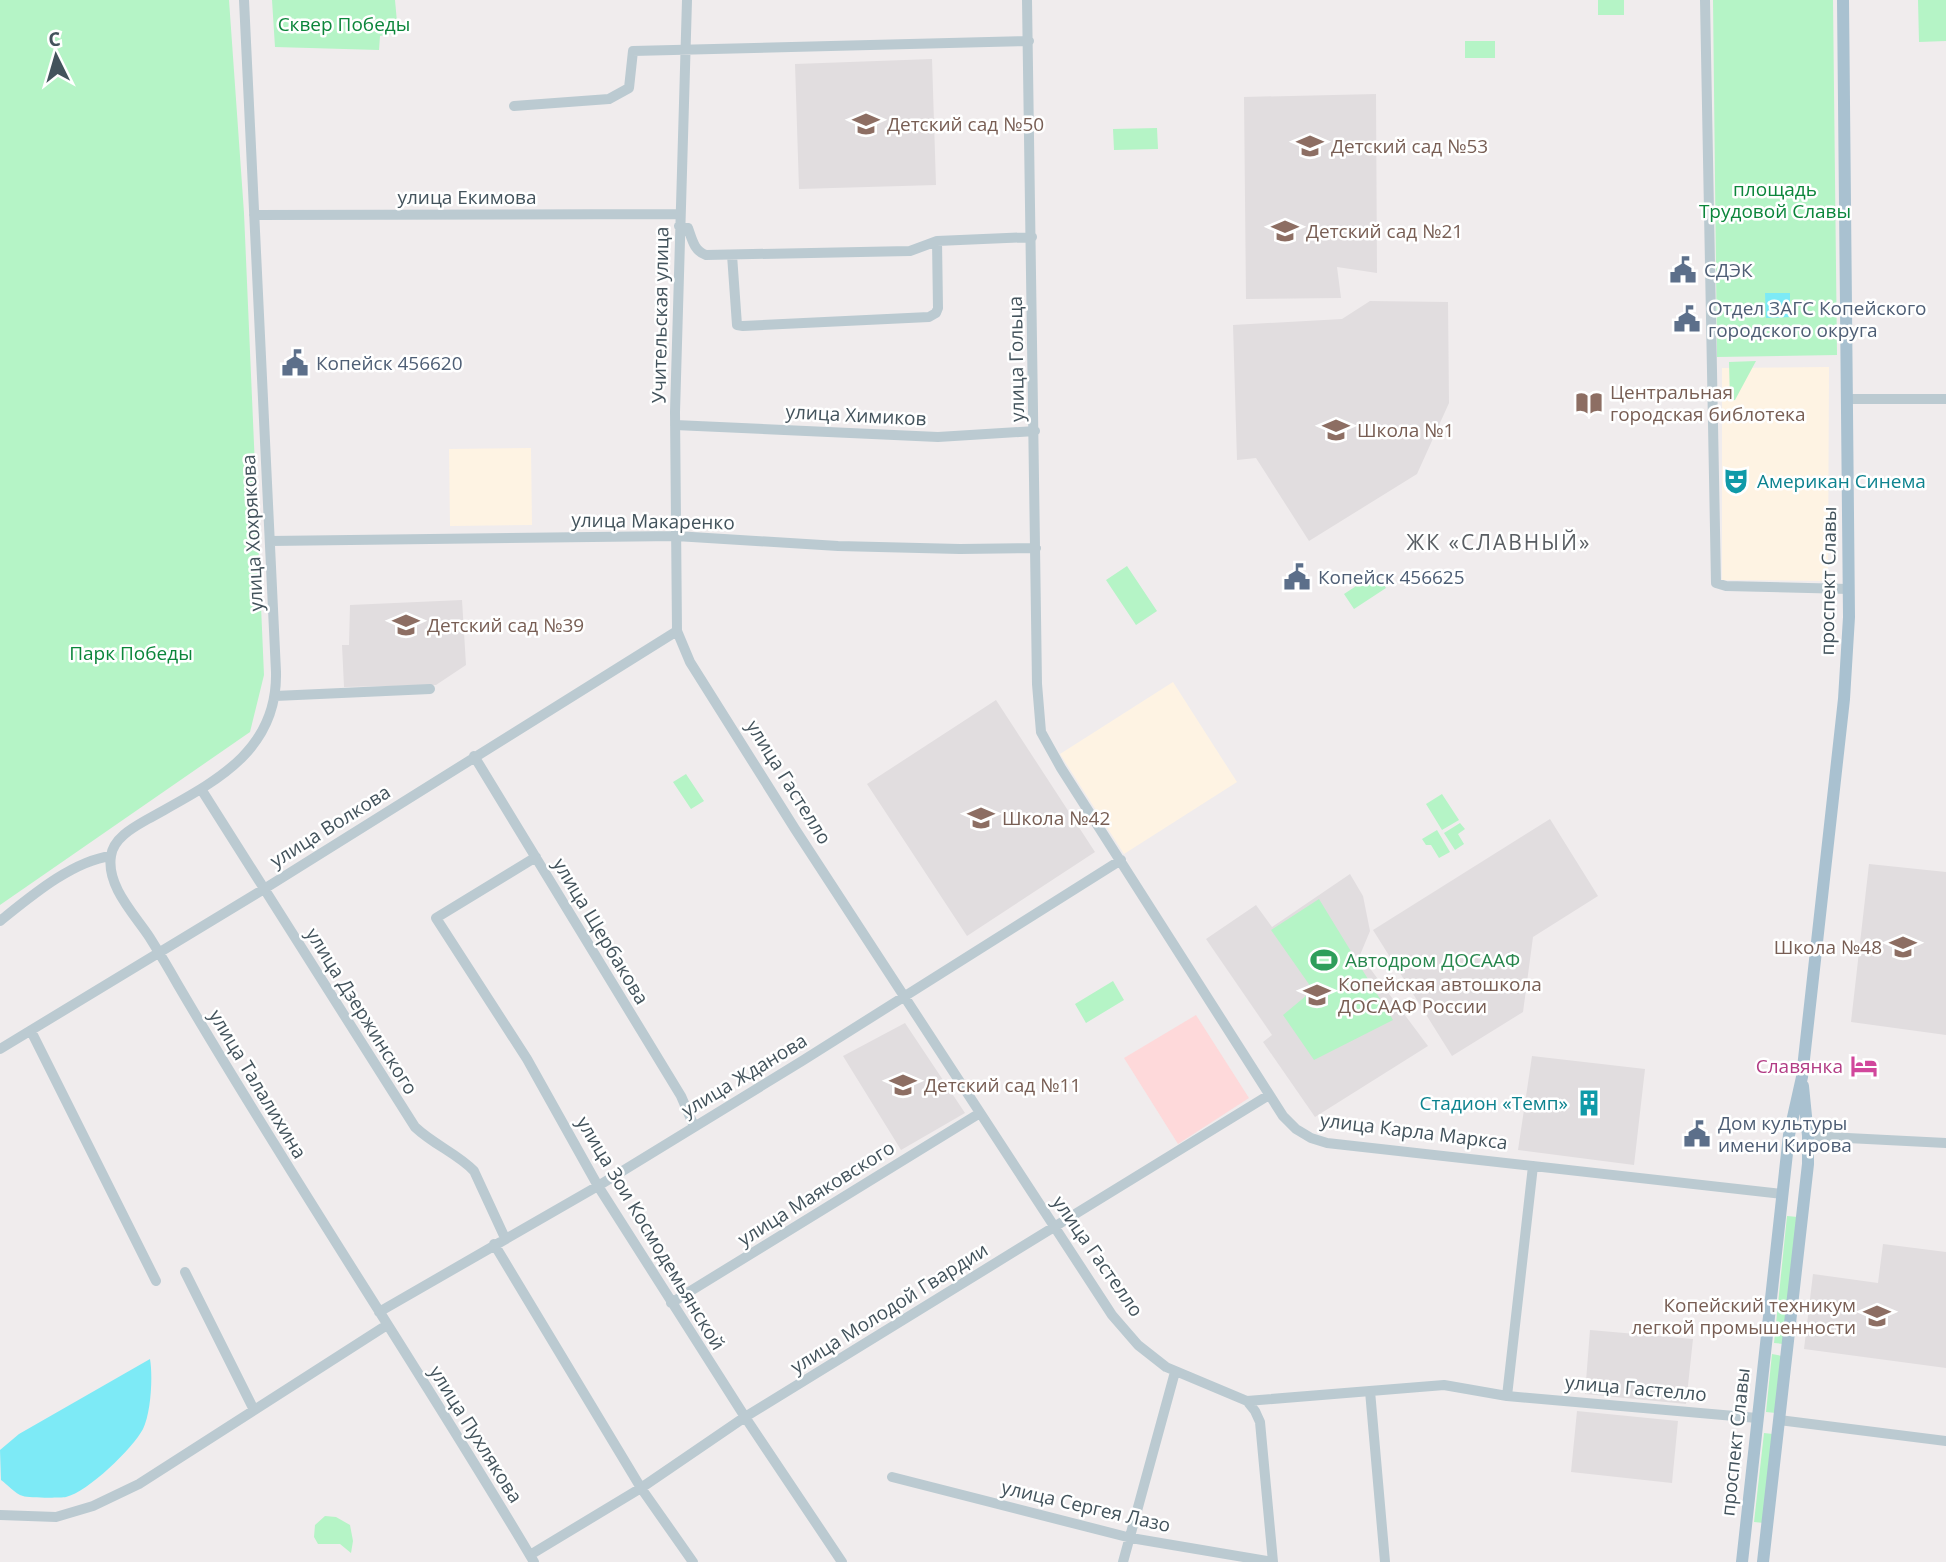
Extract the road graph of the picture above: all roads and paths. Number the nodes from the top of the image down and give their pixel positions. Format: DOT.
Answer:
graph roads {
  1 [pos="244,0"];
  2 [pos="687,0"];
  3 [pos="1027,0"];
  4 [pos="1705,0"];
  5 [pos="1843,0"];
  6 [pos="1029,41"];
  7 [pos="685,48"];
  8 [pos="514,106"];
  9 [pos="680,214"];
  10 [pos="254,215"];
  11 [pos="679,226"];
  12 [pos="1032,237"];
  13 [pos="937,241"];
  14 [pos="732,255"];
  15 [pos="1946,399"];
  16 [pos="1848,400"];
  17 [pos="675,425"];
  18 [pos="1035,431"];
  19 [pos="676,536"];
  20 [pos="270,541"];
  21 [pos="1036,548"];
  22 [pos="1849,589"];
  23 [pos="677,631"];
  24 [pos="429,689"];
  25 [pos="275,696"];
  26 [pos="1039,717"];
  27 [pos="474,756"];
  28 [pos="201,789"];
  29 [pos="111,856"];
  30 [pos="536,857"];
  31 [pos="1121,860"];
  32 [pos="264,889"];
  33 [pos="0,921"];
  34 [pos="159,953"];
  35 [pos="905,996"];
  36 [pos="31,1031"];
  37 [pos="0,1049"];
  38 [pos="1802,1077"];
  39 [pos="1269,1095"];
  40 [pos="980,1113"];
  41 [pos="694,1126"];
  42 [pos="1789,1135"];
  43 [pos="1808,1136"];
  44 [pos="1946,1143"];
  45 [pos="1533,1166"];
  46 [pos="598,1186"];
  47 [pos="1782,1194"];
  48 [pos="1805,1196"];
  49 [pos="1054,1227"];
  50 [pos="505,1238"];
  51 [pos="494,1244"];
  52 [pos="185,1272"];
  53 [pos="156,1281"];
  54 [pos="671,1303"];
  55 [pos="379,1312"];
  56 [pos="387,1325"];
  57 [pos="1765,1345"];
  58 [pos="1787,1348"];
  59 [pos="1175,1372"];
  60 [pos="1370,1391"];
  61 [pos="1507,1396"];
  62 [pos="1247,1401"];
  63 [pos="254,1410"];
  64 [pos="745,1417"];
  65 [pos="1757,1418"];
  66 [pos="1779,1420"];
  67 [pos="1946,1441"];
  68 [pos="892,1477"];
  69 [pos="641,1488"];
  70 [pos="0,1514"];
  71 [pos="1131,1538"];
  72 [pos="532,1559"];
  73 [pos="693,1562"];
  74 [pos="842,1562"];
  75 [pos="1123,1562"];
  76 [pos="1273,1562"];
  77 [pos="1385,1562"];
  78 [pos="1742,1562"];
  79 [pos="1763,1562"];
  1 -- 10 [label="street, улица Хохрякова"];
  2 -- 7 [label="street, Учительская улица"];
  3 -- 6 [label="street, улица Гольца"];
  4 -- 22 [label="street"];
  5 -- 16 [label="main road, проспект Славы"];
  6 -- 7 [label="street"];
  6 -- 12 [label="street, улица Гольца"];
  7 -- 8 [label="street"];
  7 -- 9 [label="street, Учительская улица"];
  9 -- 10 [label="street, улица Екимова"];
  9 -- 11 [label="street, Учительская улица"];
  10 -- 20 [label="street, улица Хохрякова"];
  11 -- 14 [label="street"];
  11 -- 17 [label="street, Учительская улица"];
  12 -- 13 [label="street"];
  12 -- 18 [label="street, улица Гольца"];
  13 -- 14 [label="street"];
  13 -- 14 [label="street"];
  15 -- 16 [label="street"];
  16 -- 22 [label="main road, проспект Славы"];
  17 -- 18 [label="street, улица Химиков"];
  17 -- 19 [label="street, Учительская улица"];
  18 -- 21 [label="street, улица Гольца"];
  19 -- 20 [label="street, улица Макаренко"];
  19 -- 21 [label="street, улица Макаренко"];
  19 -- 23 [label="street, Учительская улица"];
  20 -- 25 [label="street, улица Хохрякова"];
  21 -- 26 [label="street, улица Гольца"];
  22 -- 38 [label="main road, проспект Славы"];
  23 -- 27 [label="street, улица Волкова"];
  23 -- 35 [label="street, улица Гастелло"];
  24 -- 25 [label="street"];
  25 -- 28 [label="street, улица Хохрякова"];
  26 -- 31 [label="street, улица Карла Маркса"];
  27 -- 30 [label="street, улица Щербакова"];
  27 -- 32 [label="street, улица Волкова"];
  28 -- 29 [label="street, улица Хохрякова"];
  28 -- 32 [label="street, улица Дзержинского"];
  29 -- 33 [label="street"];
  29 -- 34 [label="street, улица Талалихина"];
  30 -- 41 [label="street, улица Щербакова"];
  30 -- 46 [label="street, улица Зои Космодемьянской"];
  31 -- 35 [label="street, улица Жданова"];
  31 -- 39 [label="street, улица Карла Маркса"];
  32 -- 34 [label="street, улица Волкова"];
  32 -- 50 [label="street, улица Дзержинского"];
  34 -- 36 [label="street, улица Волкова"];
  34 -- 55 [label="street, улица Талалихина"];
  35 -- 40 [label="street, улица Гастелло"];
  35 -- 41 [label="street, улица Жданова"];
  36 -- 37 [label="street, улица Волкова"];
  36 -- 53 [label="street"];
  38 -- 42 [label="main road, проспект Славы"];
  38 -- 43 [label="main road, проспект Славы"];
  39 -- 45 [label="street, улица Карла Маркса"];
  39 -- 49 [label="street, улица Молодой Гвардии"];
  40 -- 49 [label="street, улица Гастелло"];
  40 -- 54 [label="street, улица Маяковского"];
  41 -- 46 [label="street, улица Жданова"];
  42 -- 43 [label="main road"];
  42 -- 47 [label="main road, проспект Славы"];
  43 -- 44 [label="street"];
  43 -- 48 [label="main road, проспект Славы"];
  45 -- 47 [label="street, улица Карла Маркса"];
  45 -- 61 [label="street"];
  46 -- 50 [label="street, улица Жданова"];
  46 -- 54 [label="street, улица Зои Космодемьянской"];
  47 -- 48 [label="main road, улица Карла Маркса"];
  47 -- 57 [label="main road, проспект Славы"];
  48 -- 58 [label="main road, проспект Славы"];
  49 -- 59 [label="street, улица Гастелло"];
  49 -- 64 [label="street, улица Молодой Гвардии"];
  50 -- 51 [label="street, улица Жданова"];
  51 -- 55 [label="street, улица Жданова"];
  51 -- 69 [label="street"];
  52 -- 63 [label="street"];
  54 -- 64 [label="street, улица Зои Космодемьянской"];
  55 -- 56 [label="street, улица Талалихина"];
  56 -- 63 [label="street"];
  56 -- 72 [label="street, улица Пухлякова"];
  57 -- 58 [label="main road"];
  57 -- 65 [label="main road, проспект Славы"];
  58 -- 66 [label="main road, проспект Славы"];
  59 -- 62 [label="street, улица Гастелло"];
  59 -- 71 [label="street"];
  60 -- 61 [label="street, улица Гастелло"];
  60 -- 62 [label="street, улица Гастелло"];
  60 -- 77 [label="street"];
  61 -- 65 [label="street, улица Гастелло"];
  62 -- 76 [label="street"];
  63 -- 70 [label="street"];
  64 -- 69 [label="street, улица Молодой Гвардии"];
  64 -- 74 [label="street, улица Зои Космодемьянской"];
  65 -- 66 [label="main road, улица Гастелло"];
  65 -- 78 [label="main road, проспект Славы"];
  66 -- 67 [label="street, улица Гастелло"];
  66 -- 79 [label="main road, проспект Славы"];
  68 -- 71 [label="street, улица Сергея Лазо"];
  69 -- 72 [label="street, улица Молодой Гвардии"];
  69 -- 73 [label="street"];
  71 -- 75 [label="street"];
  71 -- 76 [label="street, улица Сергея Лазо"];
}
